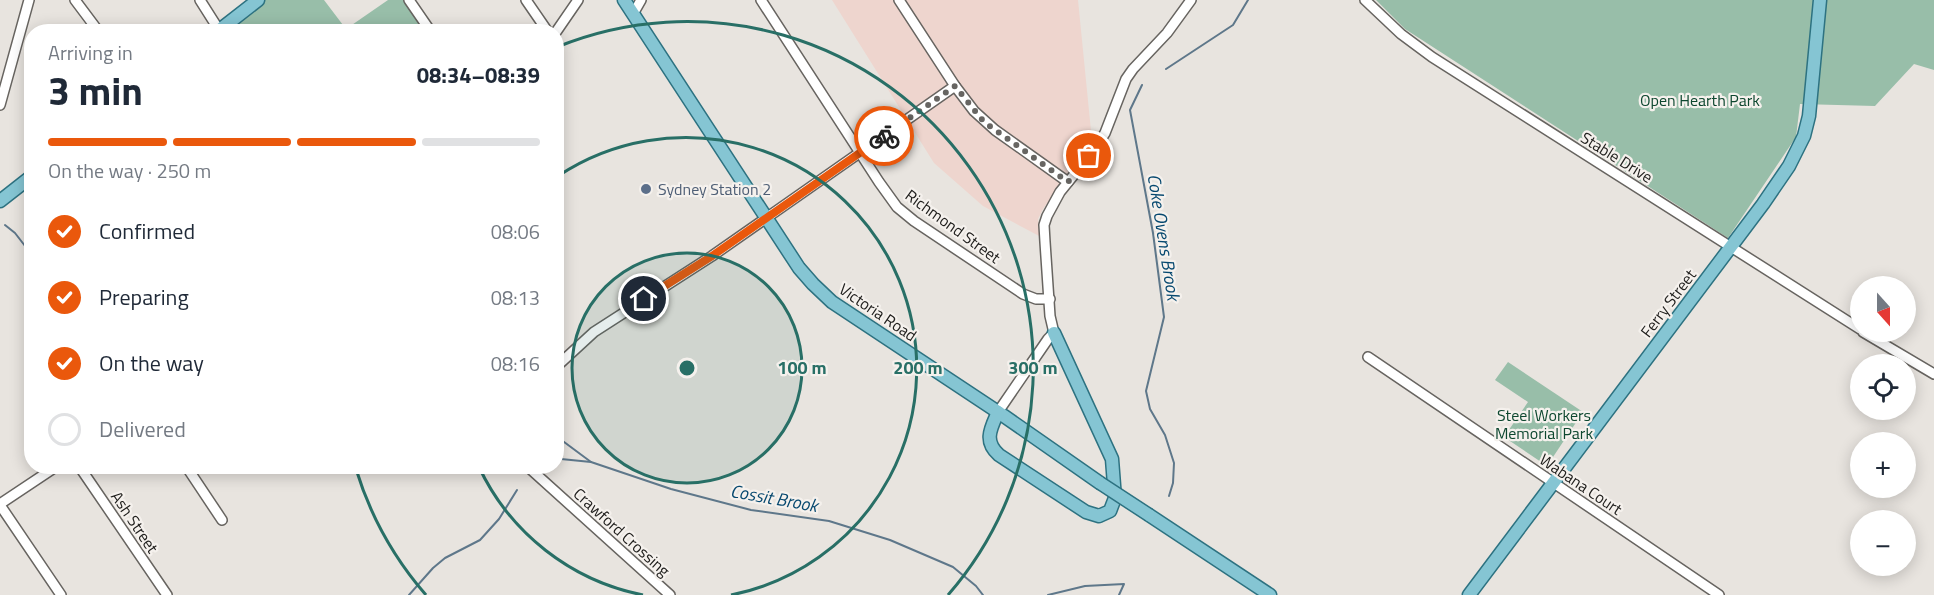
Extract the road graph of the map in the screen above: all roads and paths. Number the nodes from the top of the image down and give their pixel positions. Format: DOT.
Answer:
graph roads {
  1 [pos="29,0"];
  2 [pos="75,0"];
  3 [pos="200,0"];
  4 [pos="258,0"];
  5 [pos="409,0"];
  6 [pos="526,0"];
  7 [pos="578,0"];
  8 [pos="624,0"];
  9 [pos="641,0"];
  10 [pos="760,0"];
  11 [pos="899,0"];
  12 [pos="1191,0"];
  13 [pos="1365,0"];
  14 [pos="1820,0"];
  15 [pos="633,14"];
  16 [pos="93,24"];
  17 [pos="214,24"];
  18 [pos="227,24"];
  19 [pos="425,24"];
  20 [pos="542,24"];
  21 [pos="562,24"];
  22 [pos="955,86"];
  23 [pos="0,105"];
  24 [pos="860,153"];
  25 [pos="24,182"];
  26 [pos="1068,182"];
  27 [pos="0,201"];
  28 [pos="767,217"];
  29 [pos="1731,248"];
  30 [pos="1050,299"];
  31 [pos="1850,322"];
  32 [pos="1054,333"];
  33 [pos="1882,342"];
  34 [pos="1368,357"];
  35 [pos="564,360"];
  36 [pos="1934,374"];
  37 [pos="998,412"];
  38 [pos="45,474"];
  39 [pos="84,474"];
  40 [pos="191,474"];
  41 [pos="536,474"];
  42 [pos="1553,483"];
  43 [pos="0,505"];
  44 [pos="222,520"];
  45 [pos="61,595"];
  46 [pos="167,595"];
  47 [pos="670,595"];
  48 [pos="1270,595"];
  49 [pos="1469,595"];
  50 [pos="1719,595"];
  1 -- 23 [label="street"];
  2 -- 16 [label="street"];
  3 -- 17 [label="street"];
  4 -- 18 [label="main road"];
  5 -- 19 [label="street"];
  6 -- 20 [label="street"];
  7 -- 21 [label="street"];
  8 -- 15 [label="main road, Victoria Road"];
  9 -- 15 [label="street"];
  10 -- 24 [label="street, Richmond Street"];
  11 -- 22 [label="street"];
  12 -- 26 [label="street"];
  13 -- 29 [label="street, Stable Drive"];
  14 -- 29 [label="main road, Ferry Street"];
  15 -- 28 [label="main road, Victoria Road"];
  22 -- 24 [label="street"];
  22 -- 26 [label="street"];
  24 -- 28 [label="street"];
  24 -- 30 [label="street, Richmond Street"];
  25 -- 27 [label="main road"];
  26 -- 30 [label="street"];
  28 -- 35 [label="street"];
  28 -- 37 [label="main road, Victoria Road"];
  29 -- 31 [label="street, Stable Drive"];
  29 -- 42 [label="main road, Ferry Street"];
  30 -- 32 [label="street"];
  32 -- 37 [label="street"];
  32 -- 37 [label="main road"];
  33 -- 36 [label="street, Stable Drive"];
  34 -- 42 [label="street, Wabana Court"];
  37 -- 48 [label="main road, Victoria Road, bridge"];
  38 -- 43 [label="street"];
  39 -- 46 [label="street, Ash Street"];
  40 -- 44 [label="street"];
  41 -- 47 [label="street, Crawford Crossing"];
  42 -- 49 [label="main road, Ferry Street"];
  42 -- 50 [label="street, Wabana Court"];
  43 -- 45 [label="street"];
}
